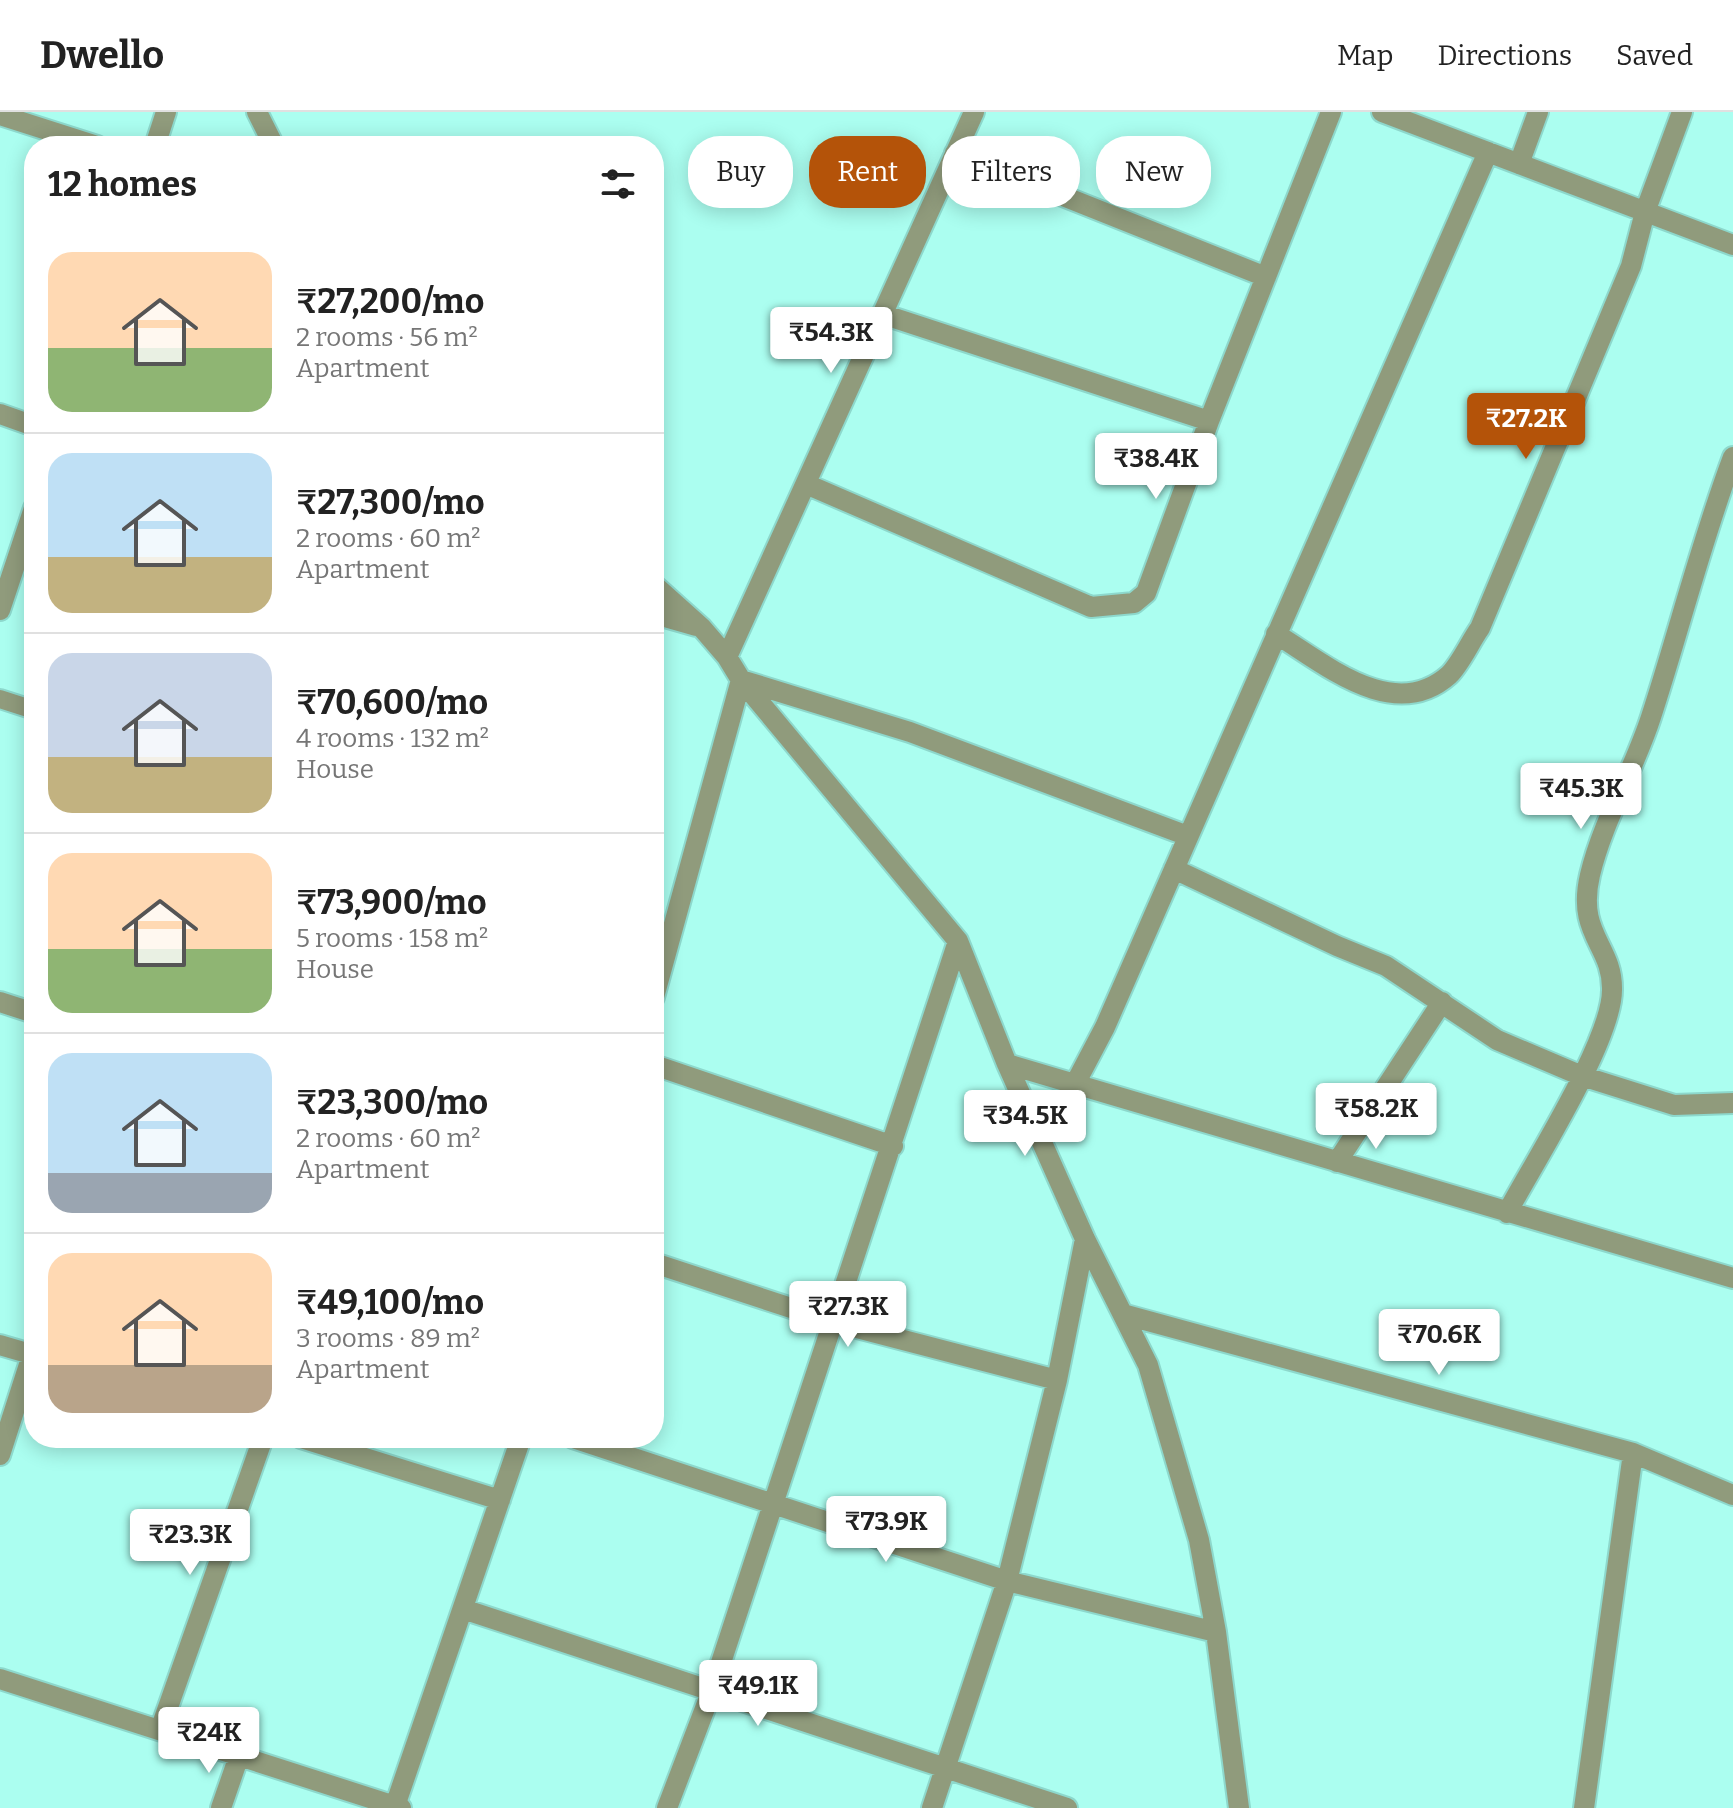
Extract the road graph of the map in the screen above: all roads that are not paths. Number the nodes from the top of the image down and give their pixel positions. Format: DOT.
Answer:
graph roads {
  1 [pos="166,112"];
  2 [pos="257,112"];
  3 [pos="974,112"];
  4 [pos="1331,112"];
  5 [pos="1382,112"];
  6 [pos="1538,112"];
  7 [pos="1682,112"];
  8 [pos="0,115"];
  9 [pos="66,136"];
  10 [pos="158,136"];
  11 [pos="269,136"];
  12 [pos="963,136"];
  13 [pos="1488,152"];
  14 [pos="1519,164"];
  15 [pos="942,182"];
  16 [pos="1080,203"];
  17 [pos="1645,212"];
  18 [pos="1733,245"];
  19 [pos="1266,277"];
  20 [pos="882,314"];
  21 [pos="0,414"];
  22 [pos="1209,421"];
  23 [pos="24,422"];
  24 [pos="1733,457"];
  25 [pos="806,484"];
  26 [pos="24,538"];
  27 [pos="664,594"];
  28 [pos="0,610"];
  29 [pos="664,617"];
  30 [pos="702,628"];
  31 [pos="1276,634"];
  32 [pos="727,657"];
  33 [pos="741,680"];
  34 [pos="0,699"];
  35 [pos="24,707"];
  36 [pos="1188,836"];
  37 [pos="1174,869"];
  38 [pos="664,929"];
  39 [pos="958,941"];
  40 [pos="0,1002"];
  41 [pos="1442,1002"];
  42 [pos="24,1010"];
  43 [pos="1007,1064"];
  44 [pos="664,1068"];
  45 [pos="1582,1076"];
  46 [pos="1075,1084"];
  47 [pos="1733,1103"];
  48 [pos="893,1146"];
  49 [pos="1337,1162"];
  50 [pos="1507,1213"];
  51 [pos="1085,1239"];
  52 [pos="664,1266"];
  53 [pos="1733,1278"];
  54 [pos="1126,1315"];
  55 [pos="834,1322"];
  56 [pos="0,1345"];
  57 [pos="24,1351"];
  58 [pos="1057,1380"];
  59 [pos="24,1381"];
  60 [pos="259,1448"];
  61 [pos="333,1448"];
  62 [pos="518,1448"];
  63 [pos="603,1448"];
  64 [pos="1633,1453"];
  65 [pos="0,1455"];
  66 [pos="1733,1495"];
  67 [pos="500,1500"];
  68 [pos="774,1504"];
  69 [pos="1007,1581"];
  70 [pos="463,1609"];
  71 [pos="1216,1632"];
  72 [pos="0,1679"];
  73 [pos="712,1690"];
  74 [pos="160,1730"];
  75 [pos="239,1756"];
  76 [pos="947,1766"];
  77 [pos="398,1807"];
  78 [pos="221,1808"];
  79 [pos="667,1808"];
  80 [pos="932,1808"];
  81 [pos="1067,1808"];
  82 [pos="1239,1808"];
  83 [pos="1584,1808"];
  1 -- 10 [label="street"];
  2 -- 11 [label="street"];
  3 -- 12 [label="street"];
  4 -- 19 [label="street"];
  5 -- 13 [label="street"];
  6 -- 14 [label="street"];
  7 -- 17 [label="street"];
  8 -- 9 [label="street"];
  13 -- 14 [label="street"];
  13 -- 31 [label="street"];
  14 -- 17 [label="street"];
  15 -- 20 [label="street"];
  16 -- 19 [label="street"];
  17 -- 18 [label="street"];
  17 -- 31 [label="street"];
  19 -- 22 [label="street"];
  20 -- 22 [label="street"];
  20 -- 25 [label="street"];
  21 -- 23 [label="street"];
  22 -- 25 [label="street"];
  24 -- 45 [label="street"];
  25 -- 32 [label="street"];
  26 -- 28 [label="street"];
  27 -- 30 [label="street"];
  29 -- 30 [label="street"];
  30 -- 32 [label="street"];
  31 -- 36 [label="street"];
  32 -- 33 [label="street"];
  33 -- 36 [label="street"];
  33 -- 38 [label="street"];
  33 -- 39 [label="street"];
  34 -- 35 [label="lane"];
  36 -- 37 [label="street"];
  37 -- 41 [label="street"];
  37 -- 46 [label="street"];
  39 -- 43 [label="street"];
  39 -- 48 [label="street"];
  40 -- 42 [label="street"];
  41 -- 45 [label="street"];
  41 -- 49 [label="street"];
  43 -- 46 [label="street"];
  43 -- 51 [label="street"];
  44 -- 48 [label="street"];
  45 -- 47 [label="street"];
  45 -- 50 [label="street"];
  46 -- 49 [label="street"];
  48 -- 55 [label="street"];
  49 -- 50 [label="street"];
  50 -- 53 [label="street"];
  51 -- 54 [label="street"];
  51 -- 58 [label="street"];
  52 -- 55 [label="street"];
  54 -- 64 [label="street"];
  54 -- 71 [label="street"];
  55 -- 58 [label="street"];
  55 -- 68 [label="street"];
  56 -- 57 [label="street"];
  58 -- 69 [label="street"];
  59 -- 65 [label="street"];
  60 -- 74 [label="street"];
  61 -- 67 [label="street"];
  62 -- 67 [label="street"];
  63 -- 68 [label="street"];
  64 -- 66 [label="street"];
  64 -- 83 [label="street"];
  67 -- 70 [label="street"];
  68 -- 69 [label="street"];
  68 -- 73 [label="street"];
  69 -- 71 [label="street"];
  69 -- 76 [label="street"];
  70 -- 73 [label="street"];
  70 -- 77 [label="street"];
  71 -- 82 [label="street"];
  72 -- 74 [label="street"];
  73 -- 76 [label="street"];
  73 -- 79 [label="street"];
  74 -- 75 [label="street"];
  75 -- 77 [label="street"];
  75 -- 78 [label="street"];
  76 -- 80 [label="street"];
  76 -- 81 [label="street"];
}
